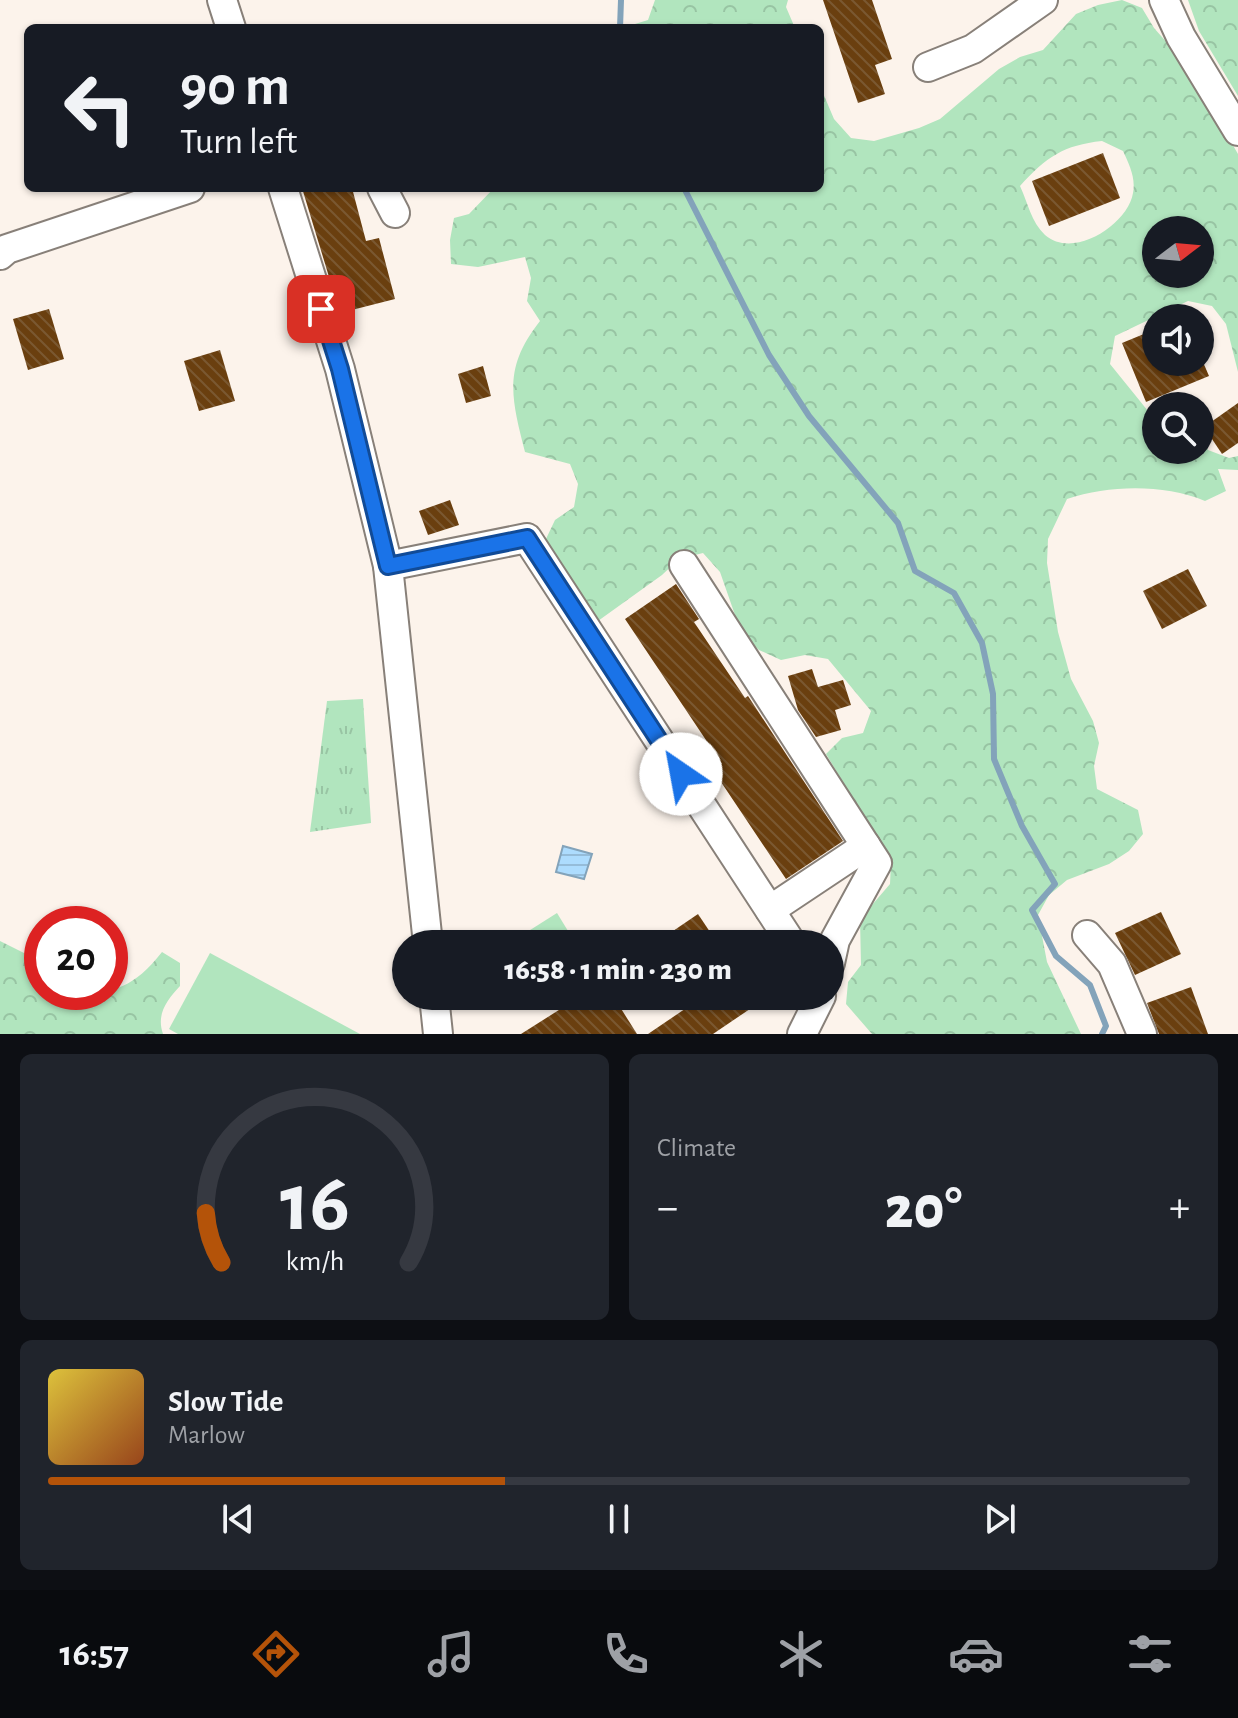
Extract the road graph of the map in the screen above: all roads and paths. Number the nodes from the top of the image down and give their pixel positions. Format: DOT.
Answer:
graph roads {
  1 [pos="222,0"];
  2 [pos="1043,0"];
  3 [pos="1164,0"];
  4 [pos="230,24"];
  5 [pos="928,67"];
  6 [pos="1238,131"];
  7 [pos="178,192"];
  8 [pos="284,192"];
  9 [pos="384,192"];
  10 [pos="395,213"];
  11 [pos="0,255"];
  12 [pos="684,565"];
  13 [pos="388,566"];
  14 [pos="866,846"];
  15 [pos="770,910"];
  16 [pos="427,930"];
  17 [pos="783,930"];
  18 [pos="840,930"];
  19 [pos="1087,935"];
  20 [pos="435,1010"];
  21 [pos="814,1010"];
  22 [pos="438,1034"];
  23 [pos="802,1034"];
  24 [pos="1142,1034"];
  1 -- 4 [label="lane"];
  2 -- 5 [label="lane"];
  3 -- 6 [label="lane"];
  7 -- 11 [label="lane"];
  8 -- 13 [label="lane"];
  9 -- 10 [label="lane"];
  12 -- 14 [label="lane"];
  13 -- 15 [label="lane"];
  13 -- 16 [label="lane"];
  14 -- 15 [label="lane"];
  14 -- 18 [label="lane"];
  15 -- 17 [label="lane"];
  19 -- 24 [label="lane"];
  20 -- 22 [label="lane"];
  21 -- 23 [label="lane"];
}
